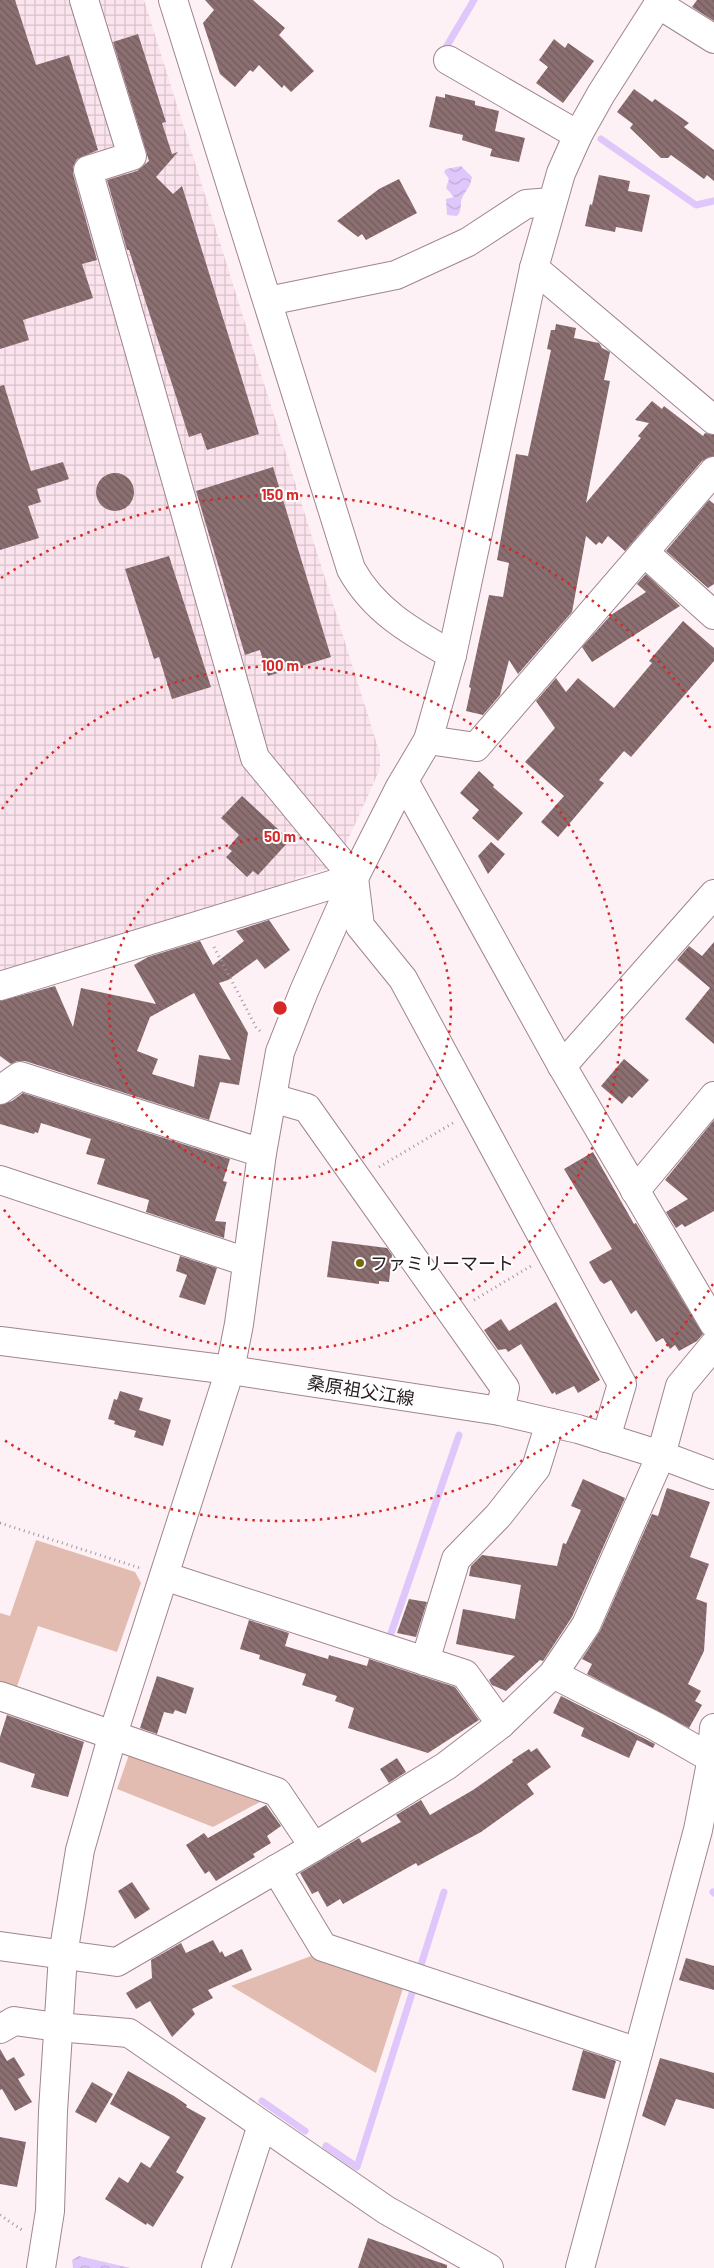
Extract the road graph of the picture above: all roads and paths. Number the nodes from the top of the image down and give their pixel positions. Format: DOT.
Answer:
graph roads {
  1 [pos="86,0"];
  2 [pos="173,0"];
  3 [pos="654,4"];
  4 [pos="714,39"];
  5 [pos="448,60"];
  6 [pos="578,135"];
  7 [pos="552,202"];
  8 [pos="534,268"];
  9 [pos="268,301"];
  10 [pos="714,420"];
  11 [pos="714,471"];
  12 [pos="644,552"];
  13 [pos="714,615"];
  14 [pos="452,655"];
  15 [pos="428,740"];
  16 [pos="404,781"];
  17 [pos="354,878"];
  18 [pos="714,894"];
  19 [pos="202,925"];
  20 [pos="0,986"];
  21 [pos="280,1052"];
  22 [pos="562,1066"];
  23 [pos="0,1090"];
  24 [pos="714,1096"];
  25 [pos="272,1098"];
  26 [pos="474,1110"];
  27 [pos="262,1152"];
  28 [pos="0,1180"];
  29 [pos="357,1180"];
  30 [pos="635,1191"];
  31 [pos="552,1253"];
  32 [pos="247,1262"];
  33 [pos="452,1314"];
  34 [pos="714,1324"];
  35 [pos="0,1341"];
  36 [pos="714,1345"];
  37 [pos="230,1370"];
  38 [pos="500,1411"];
  39 [pos="550,1423"];
  40 [pos="606,1438"];
  41 [pos="661,1455"];
  42 [pos="714,1475"];
  43 [pos="0,1523"];
  44 [pos="164,1576"];
  45 [pos="425,1661"];
  46 [pos="553,1674"];
  47 [pos="0,1696"];
  48 [pos="500,1724"];
  49 [pos="714,1728"];
  50 [pos="113,1734"];
  51 [pos="712,1763"];
  52 [pos="314,1847"];
  53 [pos="276,1869"];
  54 [pos="0,1946"];
  55 [pos="63,1955"];
  56 [pos="58,2027"];
  57 [pos="0,2029"];
  58 [pos="638,2052"];
  59 [pos="262,2125"];
  60 [pos="473,2264"];
  61 [pos="41,2268"];
  62 [pos="216,2268"];
  63 [pos="580,2268"];
  1 -- 17 [label="street"];
  2 -- 9 [label="street"];
  3 -- 4 [label="street"];
  3 -- 6 [label="street"];
  5 -- 6 [label="street"];
  6 -- 7 [label="street"];
  7 -- 8 [label="street"];
  7 -- 9 [label="street"];
  8 -- 10 [label="street"];
  8 -- 14 [label="street"];
  9 -- 14 [label="street"];
  11 -- 12 [label="street"];
  12 -- 13 [label="street"];
  12 -- 15 [label="street"];
  14 -- 15 [label="street"];
  15 -- 16 [label="street"];
  16 -- 17 [label="street"];
  16 -- 22 [label="street"];
  17 -- 19 [label="street"];
  17 -- 21 [label="street"];
  17 -- 26 [label="street"];
  18 -- 22 [label="street"];
  19 -- 20 [label="street"];
  19 -- 21 [label="path"];
  21 -- 25 [label="street"];
  22 -- 30 [label="street"];
  23 -- 27 [label="street"];
  24 -- 30 [label="street"];
  25 -- 27 [label="street"];
  25 -- 29 [label="street"];
  26 -- 29 [label="path"];
  26 -- 31 [label="street"];
  27 -- 32 [label="street"];
  28 -- 32 [label="street"];
  29 -- 33 [label="street"];
  30 -- 34 [label="street"];
  31 -- 33 [label="path"];
  31 -- 40 [label="street"];
  32 -- 37 [label="street"];
  33 -- 38 [label="street"];
  35 -- 37 [label="street, 桑原祖父江線"];
  36 -- 41 [label="street"];
  37 -- 38 [label="street, 桑原祖父江線"];
  37 -- 44 [label="street"];
  38 -- 39 [label="street, 桑原祖父江線"];
  39 -- 40 [label="street, 桑原祖父江線"];
  39 -- 45 [label="street"];
  40 -- 41 [label="street, 桑原祖父江線"];
  41 -- 42 [label="street, 桑原祖父江線"];
  41 -- 46 [label="street"];
  43 -- 44 [label="path"];
  44 -- 45 [label="street"];
  44 -- 50 [label="street"];
  45 -- 48 [label="street"];
  46 -- 48 [label="street"];
  46 -- 51 [label="street"];
  47 -- 50 [label="street"];
  48 -- 52 [label="street"];
  49 -- 51 [label="street"];
  50 -- 52 [label="street"];
  50 -- 55 [label="street"];
  51 -- 58 [label="street"];
  52 -- 53 [label="street"];
  53 -- 55 [label="street"];
  53 -- 58 [label="street"];
  54 -- 55 [label="street"];
  55 -- 56 [label="street"];
  56 -- 57 [label="street"];
  56 -- 59 [label="street"];
  56 -- 61 [label="street"];
  58 -- 63 [label="street"];
  59 -- 60 [label="street"];
  59 -- 62 [label="street"];
}
